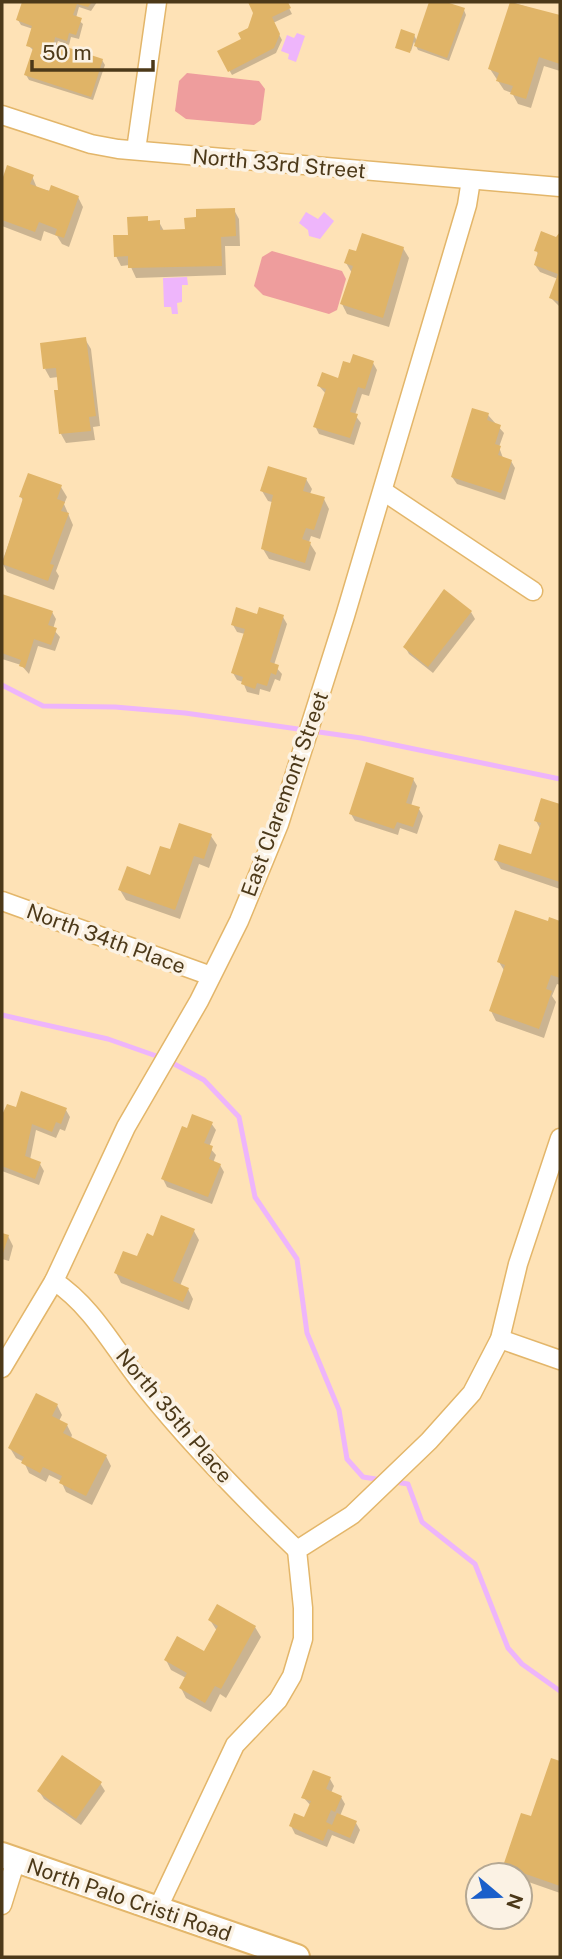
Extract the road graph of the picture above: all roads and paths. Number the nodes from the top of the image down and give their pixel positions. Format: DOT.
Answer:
graph roads {
  1 [pos="157,2"];
  2 [pos="2,114"];
  3 [pos="136,150"];
  4 [pos="471,180"];
  5 [pos="560,187"];
  6 [pos="383,491"];
  7 [pos="533,591"];
  8 [pos="2,901"];
  9 [pos="211,976"];
  10 [pos="560,1138"];
  11 [pos="54,1281"];
  12 [pos="499,1339"];
  13 [pos="560,1360"];
  14 [pos="2,1368"];
  15 [pos="297,1550"];
  16 [pos="9,1857"];
  17 [pos="2,1905"];
  18 [pos="157,1910"];
  19 [pos="297,1957"];
  1 -- 3 [label="street"];
  2 -- 3 [label="street, North 33rd Street"];
  3 -- 4 [label="street, North 33rd Street"];
  4 -- 5 [label="street, North 33rd Street"];
  4 -- 6 [label="street, East Claremont Street"];
  6 -- 7 [label="street"];
  6 -- 9 [label="street, East Claremont Street"];
  8 -- 9 [label="street, North 34th Place"];
  9 -- 11 [label="street, East Claremont Street"];
  10 -- 12 [label="street"];
  11 -- 14 [label="street, East Claremont Street"];
  11 -- 15 [label="street, North 35th Place"];
  12 -- 13 [label="street"];
  12 -- 15 [label="street"];
  15 -- 18 [label="street"];
  16 -- 17 [label="street"];
  16 -- 18 [label="street, North Palo Cristi Road"];
  18 -- 19 [label="street, North Palo Cristi Road"];
}
